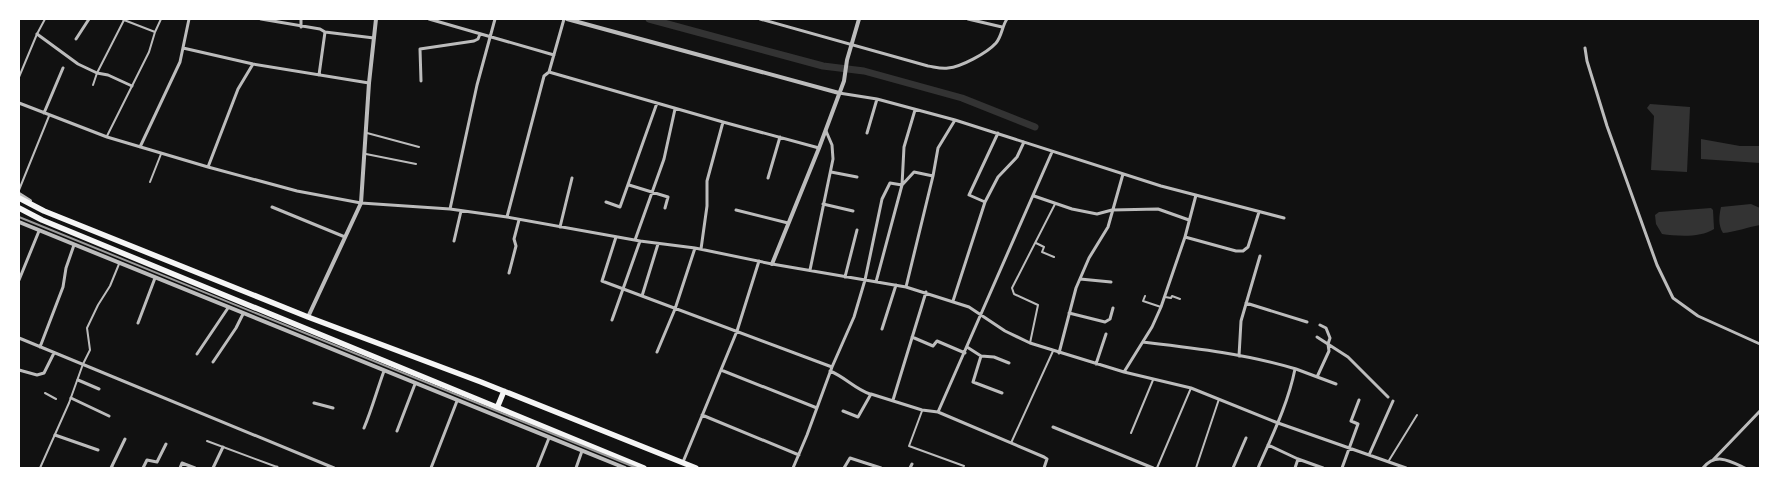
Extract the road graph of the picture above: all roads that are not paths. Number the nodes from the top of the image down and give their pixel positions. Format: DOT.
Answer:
graph roads {
  1 [pos="45,19"];
  2 [pos="89,19"];
  3 [pos="123,19"];
  4 [pos="161,19"];
  5 [pos="189,19"];
  6 [pos="261,19"];
  7 [pos="302,19"];
  8 [pos="376,19"];
  9 [pos="429,19"];
  10 [pos="495,19"];
  11 [pos="565,19"];
  12 [pos="760,19"];
  13 [pos="859,19"];
  14 [pos="968,19"];
  15 [pos="1007,19"];
  16 [pos="301,27"];
  17 [pos="1002,27"];
  18 [pos="155,32"];
  19 [pos="325,32"];
  20 [pos="37,34"];
  21 [pos="480,34"];
  22 [pos="490,36"];
  23 [pos="374,38"];
  24 [pos="76,40"];
  25 [pos="852,44"];
  26 [pos="183,48"];
  27 [pos="1585,48"];
  28 [pos="554,55"];
  29 [pos="253,64"];
  30 [pos="63,68"];
  31 [pos="97,72"];
  32 [pos="549,72"];
  33 [pos="319,75"];
  34 [pos="19,77"];
  35 [pos="421,81"];
  36 [pos="369,83"];
  37 [pos="92,85"];
  38 [pos="132,86"];
  39 [pos="839,93"];
  40 [pos="877,99"];
  41 [pos="19,103"];
  42 [pos="657,103"];
  43 [pos="676,108"];
  44 [pos="915,110"];
  45 [pos="44,113"];
  46 [pos="49,115"];
  47 [pos="955,120"];
  48 [pos="723,122"];
  49 [pos="826,131"];
  50 [pos="365,132"];
  51 [pos="867,133"];
  52 [pos="998,133"];
  53 [pos="107,137"];
  54 [pos="780,137"];
  55 [pos="1024,142"];
  56 [pos="140,147"];
  57 [pos="419,147"];
  58 [pos="819,148"];
  59 [pos="1052,152"];
  60 [pos="162,153"];
  61 [pos="363,154"];
  62 [pos="416,164"];
  63 [pos="208,167"];
  64 [pos="831,172"];
  65 [pos="1123,174"];
  66 [pos="933,176"];
  67 [pos="857,177"];
  68 [pos="572,178"];
  69 [pos="768,178"];
  70 [pos="150,182"];
  71 [pos="902,185"];
  72 [pos="629,186"];
  73 [pos="19,192"];
  74 [pos="652,192"];
  75 [pos="1196,195"];
  76 [pos="1034,196"];
  77 [pos="19,198"];
  78 [pos="606,202"];
  79 [pos="985,202"];
  80 [pos="361,203"];
  81 [pos="823,204"];
  82 [pos="1056,204"];
  83 [pos="272,207"];
  84 [pos="664,208"];
  85 [pos="450,209"];
  86 [pos="19,210"];
  87 [pos="44,210"];
  88 [pos="736,210"];
  89 [pos="1112,210"];
  90 [pos="461,211"];
  91 [pos="853,211"];
  92 [pos="1260,212"];
  93 [pos="507,217"];
  94 [pos="1284,218"];
  95 [pos="519,220"];
  96 [pos="1190,220"];
  97 [pos="19,222"];
  98 [pos="788,223"];
  99 [pos="560,227"];
  100 [pos="858,230"];
  101 [pos="39,231"];
  102 [pos="345,237"];
  103 [pos="616,237"];
  104 [pos="1184,237"];
  105 [pos="635,240"];
  106 [pos="454,241"];
  107 [pos="640,241"];
  108 [pos="1036,243"];
  109 [pos="658,244"];
  110 [pos="74,245"];
  111 [pos="695,248"];
  112 [pos="701,249"];
  113 [pos="1260,256"];
  114 [pos="1054,257"];
  115 [pos="760,261"];
  116 [pos="119,264"];
  117 [pos="772,264"];
  118 [pos="810,270"];
  119 [pos="509,273"];
  120 [pos="845,277"];
  121 [pos="155,278"];
  122 [pos="1080,279"];
  123 [pos="19,280"];
  124 [pos="864,280"];
  125 [pos="876,282"];
  126 [pos="1111,282"];
  127 [pos="896,285"];
  128 [pos="906,287"];
  129 [pos="624,289"];
  130 [pos="926,292"];
  131 [pos="642,296"];
  132 [pos="1145,296"];
  133 [pos="1165,296"];
  134 [pos="1180,299"];
  135 [pos="954,302"];
  136 [pos="1246,303"];
  137 [pos="1161,307"];
  138 [pos="228,308"];
  139 [pos="1113,308"];
  140 [pos="675,309"];
  141 [pos="1069,313"];
  142 [pos="243,314"];
  143 [pos="981,315"];
  144 [pos="308,317"];
  145 [pos="612,320"];
  146 [pos="1307,322"];
  147 [pos="138,323"];
  148 [pos="1320,325"];
  149 [pos="882,329"];
  150 [pos="737,331"];
  151 [pos="1106,334"];
  152 [pos="912,337"];
  153 [pos="1317,337"];
  154 [pos="19,338"];
  155 [pos="1143,342"];
  156 [pos="1030,343"];
  157 [pos="1328,344"];
  158 [pos="1760,344"];
  159 [pos="40,347"];
  160 [pos="967,347"];
  161 [pos="54,352"];
  162 [pos="657,352"];
  163 [pos="1053,352"];
  164 [pos="965,353"];
  165 [pos="1059,353"];
  166 [pos="198,354"];
  167 [pos="981,356"];
  168 [pos="1240,356"];
  169 [pos="213,362"];
  170 [pos="1009,363"];
  171 [pos="83,364"];
  172 [pos="1096,364"];
  173 [pos="832,367"];
  174 [pos="1295,369"];
  175 [pos="19,370"];
  176 [pos="721,370"];
  177 [pos="830,371"];
  178 [pos="384,372"];
  179 [pos="1124,372"];
  180 [pos="1316,377"];
  181 [pos="1154,378"];
  182 [pos="78,380"];
  183 [pos="414,384"];
  184 [pos="1336,384"];
  185 [pos="1191,388"];
  186 [pos="99,389"];
  187 [pos="504,391"];
  188 [pos="45,393"];
  189 [pos="1002,393"];
  190 [pos="871,394"];
  191 [pos="1388,397"];
  192 [pos="71,398"];
  193 [pos="56,399"];
  194 [pos="1219,399"];
  195 [pos="893,400"];
  196 [pos="1359,400"];
  197 [pos="457,401"];
  198 [pos="1393,401"];
  199 [pos="314,403"];
  200 [pos="333,408"];
  201 [pos="497,408"];
  202 [pos="817,408"];
  203 [pos="922,410"];
  204 [pos="844,411"];
  205 [pos="1760,411"];
  206 [pos="938,412"];
  207 [pos="702,415"];
  208 [pos="1417,415"];
  209 [pos="109,416"];
  210 [pos="1278,422"];
  211 [pos="1053,427"];
  212 [pos="364,428"];
  213 [pos="397,431"];
  214 [pos="1132,433"];
  215 [pos="55,435"];
  216 [pos="549,438"];
  217 [pos="1246,438"];
  218 [pos="125,439"];
  219 [pos="207,441"];
  220 [pos="1011,443"];
  221 [pos="166,444"];
  222 [pos="1268,445"];
  223 [pos="223,447"];
  224 [pos="1349,449"];
  225 [pos="98,450"];
  226 [pos="582,451"];
  227 [pos="799,455"];
  228 [pos="1368,456"];
  229 [pos="1298,460"];
  230 [pos="1713,460"];
  231 [pos="1388,462"];
  232 [pos="683,463"];
  233 [pos="964,466"];
  234 [pos="277,467"];
  235 [pos="327,467"];
  236 [pos="1318,467"];
  237 [pos="40,468"];
  238 [pos="113,468"];
  239 [pos="143,468"];
  240 [pos="180,468"];
  241 [pos="195,468"];
  242 [pos="213,468"];
  243 [pos="334,468"];
  244 [pos="431,468"];
  245 [pos="537,468"];
  246 [pos="576,468"];
  247 [pos="625,468"];
  248 [pos="644,468"];
  249 [pos="696,468"];
  250 [pos="793,468"];
  251 [pos="844,468"];
  252 [pos="881,468"];
  253 [pos="1044,468"];
  254 [pos="1153,468"];
  255 [pos="1157,468"];
  256 [pos="1196,468"];
  257 [pos="1233,468"];
  258 [pos="1258,468"];
  259 [pos="1295,468"];
  260 [pos="1324,468"];
  261 [pos="1342,468"];
  262 [pos="1406,468"];
  263 [pos="1703,468"];
  264 [pos="1745,468"];
  1 -- 20 [label="lane"];
  2 -- 24 [label="street"];
  3 -- 18 [label="lane"];
  3 -- 31 [label="lane"];
  4 -- 18 [label="lane"];
  5 -- 26 [label="street"];
  6 -- 16 [label="street"];
  7 -- 16 [label="street"];
  8 -- 23 [label="street"];
  9 -- 21 [label="street"];
  10 -- 22 [label="street"];
  11 -- 28 [label="street"];
  11 -- 39 [label="street"];
  12 -- 25 [label="street"];
  13 -- 25 [label="street"];
  14 -- 17 [label="street"];
  15 -- 17 [label="street"];
  16 -- 19 [label="street"];
  17 -- 25 [label="street"];
  18 -- 38 [label="lane"];
  19 -- 23 [label="street"];
  19 -- 33 [label="street"];
  20 -- 31 [label="street"];
  20 -- 34 [label="lane"];
  21 -- 22 [label="street"];
  21 -- 35 [label="street"];
  22 -- 28 [label="street"];
  22 -- 85 [label="street"];
  23 -- 36 [label="street"];
  25 -- 39 [label="street"];
  26 -- 29 [label="street"];
  26 -- 56 [label="street"];
  27 -- 158 [label="street"];
  28 -- 32 [label="street"];
  29 -- 33 [label="street"];
  29 -- 63 [label="street"];
  30 -- 45 [label="street"];
  31 -- 37 [label="lane"];
  31 -- 38 [label="street"];
  32 -- 42 [label="street"];
  32 -- 93 [label="street"];
  33 -- 36 [label="street"];
  36 -- 50 [label="street"];
  38 -- 53 [label="lane"];
  39 -- 40 [label="street"];
  39 -- 49 [label="street"];
  40 -- 44 [label="street"];
  40 -- 51 [label="street"];
  41 -- 45 [label="street"];
  42 -- 43 [label="street"];
  42 -- 72 [label="street"];
  43 -- 48 [label="street"];
  43 -- 74 [label="street"];
  44 -- 47 [label="street"];
  44 -- 71 [label="street"];
  45 -- 46 [label="street"];
  46 -- 53 [label="street"];
  46 -- 73 [label="lane"];
  47 -- 52 [label="street"];
  47 -- 66 [label="street"];
  48 -- 54 [label="street"];
  48 -- 112 [label="street"];
  49 -- 58 [label="street"];
  49 -- 64 [label="street"];
  50 -- 57 [label="lane"];
  50 -- 61 [label="street"];
  52 -- 55 [label="street"];
  52 -- 79 [label="street"];
  53 -- 56 [label="street"];
  54 -- 58 [label="street"];
  54 -- 69 [label="street"];
  55 -- 59 [label="street"];
  55 -- 79 [label="street"];
  56 -- 60 [label="street"];
  58 -- 98 [label="street"];
  59 -- 65 [label="street"];
  59 -- 76 [label="street"];
  60 -- 63 [label="street"];
  60 -- 70 [label="lane"];
  61 -- 62 [label="lane"];
  61 -- 80 [label="street"];
  63 -- 80 [label="street"];
  64 -- 67 [label="street"];
  64 -- 81 [label="street"];
  65 -- 75 [label="street"];
  65 -- 89 [label="street"];
  66 -- 71 [label="street"];
  66 -- 128 [label="street"];
  68 -- 99 [label="street"];
  71 -- 124 [label="street"];
  71 -- 125 [label="street"];
  72 -- 74 [label="street"];
  72 -- 78 [label="street"];
  73 -- 87 [label="street"];
  74 -- 84 [label="street"];
  74 -- 105 [label="street"];
  75 -- 92 [label="street"];
  75 -- 96 [label="street"];
  76 -- 82 [label="street"];
  76 -- 143 [label="street"];
  77 -- 87 [label="highway"];
  79 -- 135 [label="street"];
  80 -- 85 [label="street"];
  80 -- 102 [label="street"];
  81 -- 91 [label="street"];
  81 -- 118 [label="street"];
  82 -- 89 [label="street"];
  82 -- 108 [label="lane"];
  83 -- 102 [label="street"];
  85 -- 90 [label="street"];
  86 -- 201 [label="highway"];
  87 -- 144 [label="highway"];
  88 -- 98 [label="street"];
  89 -- 96 [label="street"];
  89 -- 122 [label="street"];
  90 -- 93 [label="street"];
  90 -- 106 [label="street"];
  92 -- 94 [label="street"];
  92 -- 104 [label="street"];
  93 -- 95 [label="street"];
  95 -- 99 [label="street"];
  95 -- 119 [label="street"];
  96 -- 104 [label="street"];
  97 -- 101 [label="street"];
  98 -- 117 [label="street"];
  99 -- 103 [label="street"];
  100 -- 120 [label="street"];
  101 -- 110 [label="street"];
  101 -- 123 [label="street"];
  102 -- 144 [label="street"];
  103 -- 105 [label="street"];
  103 -- 129 [label="street"];
  104 -- 133 [label="street"];
  105 -- 107 [label="street"];
  107 -- 109 [label="street"];
  107 -- 129 [label="street"];
  108 -- 114 [label="lane"];
  108 -- 156 [label="lane"];
  109 -- 111 [label="street"];
  109 -- 131 [label="street"];
  110 -- 116 [label="street"];
  110 -- 159 [label="street"];
  111 -- 112 [label="street"];
  111 -- 140 [label="street"];
  112 -- 115 [label="street"];
  113 -- 136 [label="street"];
  115 -- 117 [label="street"];
  115 -- 150 [label="street"];
  116 -- 121 [label="street"];
  116 -- 171 [label="lane"];
  117 -- 118 [label="street"];
  118 -- 120 [label="street"];
  120 -- 124 [label="street"];
  121 -- 138 [label="street"];
  121 -- 147 [label="street"];
  122 -- 126 [label="street"];
  122 -- 141 [label="street"];
  124 -- 125 [label="street"];
  124 -- 173 [label="street"];
  125 -- 127 [label="street"];
  127 -- 128 [label="street"];
  127 -- 149 [label="street"];
  128 -- 130 [label="street"];
  129 -- 131 [label="street"];
  129 -- 145 [label="street"];
  130 -- 135 [label="street"];
  130 -- 152 [label="street"];
  131 -- 140 [label="street"];
  132 -- 137 [label="lane"];
  133 -- 134 [label="lane"];
  133 -- 137 [label="street"];
  135 -- 143 [label="street"];
  136 -- 146 [label="street"];
  136 -- 168 [label="street"];
  137 -- 155 [label="street"];
  138 -- 142 [label="street"];
  138 -- 166 [label="street"];
  139 -- 141 [label="street"];
  140 -- 150 [label="street"];
  140 -- 162 [label="street"];
  141 -- 165 [label="street"];
  142 -- 169 [label="street"];
  142 -- 178 [label="street"];
  143 -- 156 [label="street"];
  143 -- 160 [label="street"];
  144 -- 187 [label="highway"];
  148 -- 157 [label="street"];
  150 -- 173 [label="street"];
  150 -- 176 [label="street"];
  151 -- 172 [label="street"];
  152 -- 164 [label="street"];
  152 -- 195 [label="street"];
  153 -- 157 [label="street"];
  154 -- 159 [label="street"];
  155 -- 168 [label="street"];
  155 -- 179 [label="street"];
  156 -- 163 [label="street"];
  157 -- 180 [label="street"];
  157 -- 191 [label="street"];
  159 -- 161 [label="street"];
  160 -- 164 [label="street"];
  160 -- 167 [label="street"];
  161 -- 171 [label="street"];
  161 -- 175 [label="street"];
  163 -- 165 [label="street"];
  163 -- 220 [label="lane"];
  164 -- 206 [label="street"];
  165 -- 172 [label="street"];
  167 -- 170 [label="street"];
  167 -- 189 [label="street"];
  168 -- 174 [label="street"];
  171 -- 182 [label="lane"];
  171 -- 235 [label="street"];
  172 -- 179 [label="street"];
  173 -- 177 [label="street"];
  174 -- 180 [label="street"];
  174 -- 210 [label="street"];
  176 -- 202 [label="street"];
  176 -- 207 [label="street"];
  177 -- 190 [label="street"];
  177 -- 202 [label="street"];
  178 -- 183 [label="street"];
  178 -- 212 [label="street"];
  179 -- 181 [label="street"];
  180 -- 184 [label="street"];
  181 -- 185 [label="street"];
  181 -- 214 [label="lane"];
  182 -- 186 [label="street"];
  182 -- 192 [label="lane"];
  183 -- 197 [label="street"];
  183 -- 213 [label="street"];
  185 -- 194 [label="street"];
  185 -- 255 [label="lane"];
  187 -- 201 [label="highway"];
  187 -- 232 [label="highway"];
  188 -- 193 [label="lane"];
  190 -- 195 [label="street"];
  190 -- 204 [label="street"];
  192 -- 209 [label="street"];
  192 -- 215 [label="lane"];
  194 -- 210 [label="street"];
  194 -- 256 [label="lane"];
  195 -- 203 [label="street"];
  196 -- 224 [label="street"];
  197 -- 216 [label="street"];
  197 -- 244 [label="street"];
  198 -- 228 [label="street"];
  199 -- 200 [label="street"];
  201 -- 248 [label="highway"];
  202 -- 227 [label="street"];
  203 -- 206 [label="street"];
  203 -- 233 [label="lane"];
  205 -- 230 [label="street"];
  206 -- 220 [label="street"];
  207 -- 227 [label="street"];
  207 -- 232 [label="street"];
  208 -- 231 [label="lane"];
  210 -- 222 [label="street"];
  210 -- 224 [label="street"];
  211 -- 254 [label="street"];
  215 -- 225 [label="street"];
  215 -- 237 [label="lane"];
  216 -- 226 [label="street"];
  216 -- 245 [label="street"];
  217 -- 257 [label="street"];
  218 -- 238 [label="street"];
  219 -- 223 [label="lane"];
  220 -- 253 [label="street"];
  221 -- 239 [label="street"];
  222 -- 229 [label="street"];
  222 -- 258 [label="street"];
  223 -- 234 [label="lane"];
  223 -- 242 [label="street"];
  224 -- 228 [label="street"];
  224 -- 261 [label="street"];
  226 -- 246 [label="street"];
  226 -- 247 [label="street"];
  227 -- 250 [label="street"];
  228 -- 231 [label="street"];
  229 -- 236 [label="street"];
  229 -- 259 [label="street"];
  230 -- 263 [label="street"];
  230 -- 264 [label="street"];
  231 -- 262 [label="street"];
  232 -- 249 [label="highway"];
  235 -- 243 [label="street"];
  236 -- 260 [label="street"];
  240 -- 241 [label="street"];
  251 -- 252 [label="street"];
}
